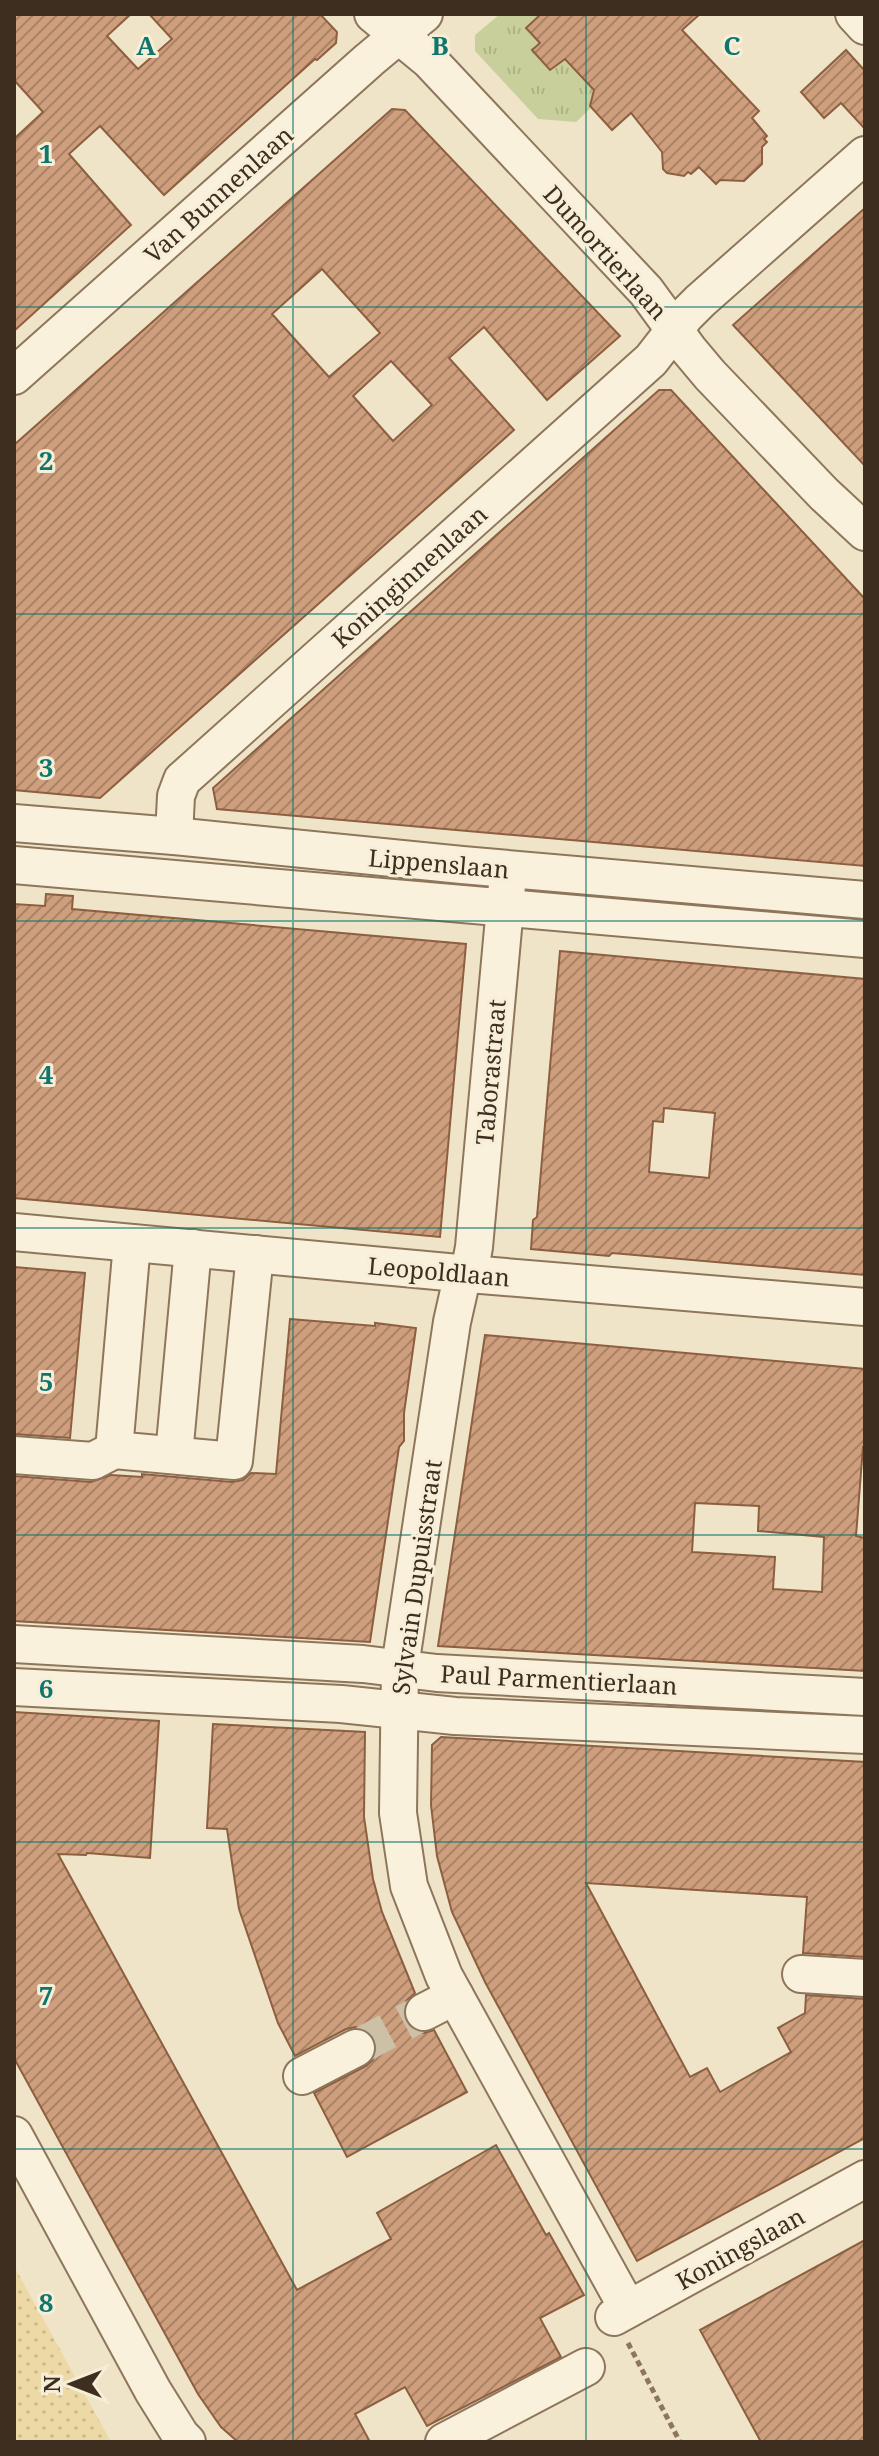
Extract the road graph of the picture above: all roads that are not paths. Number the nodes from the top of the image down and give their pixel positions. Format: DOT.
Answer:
graph roads {
  1 [pos="854,14"];
  2 [pos="399,21"];
  3 [pos="865,26"];
  4 [pos="865,155"];
  5 [pos="675,329"];
  6 [pos="14,376"];
  7 [pos="865,532"];
  8 [pos="14,823"];
  9 [pos="174,836"];
  10 [pos="14,865"];
  11 [pos="509,870"];
  12 [pos="865,900"];
  13 [pos="505,908"];
  14 [pos="865,939"];
  15 [pos="14,1232"];
  16 [pos="132,1243"];
  17 [pos="193,1248"];
  18 [pos="255,1254"];
  19 [pos="466,1274"];
  20 [pos="865,1307"];
  21 [pos="114,1450"];
  22 [pos="14,1455"];
  23 [pos="174,1455"];
  24 [pos="14,1644"];
  25 [pos="400,1667"];
  26 [pos="14,1687"];
  27 [pos="865,1697"];
  28 [pos="399,1712"];
  29 [pos="865,1735"];
  30 [pos="801,1974"];
  31 [pos="865,1978"];
  32 [pos="356,2048"];
  33 [pos="302,2076"];
  34 [pos="14,2135"];
  35 [pos="865,2179"];
  36 [pos="621,2313"];
  37 [pos="586,2367"];
  38 [pos="187,2442"];
  39 [pos="444,2442"];
  1 -- 3 [label="street"];
  2 -- 5 [label="street, Dumortierlaan"];
  2 -- 6 [label="street, Van Bunnenlaan"];
  4 -- 5 [label="street, Koninginnenlaan"];
  5 -- 7 [label="street, Dumortierlaan"];
  5 -- 9 [label="street, Koninginnenlaan"];
  8 -- 9 [label="street, Lippenslaan"];
  9 -- 11 [label="street, Lippenslaan"];
  10 -- 13 [label="street, Lippenslaan"];
  11 -- 12 [label="street, Lippenslaan"];
  11 -- 13 [label="street, Taborastraat"];
  13 -- 14 [label="street, Lippenslaan"];
  13 -- 19 [label="street, Taborastraat"];
  15 -- 16 [label="street, Leopoldlaan"];
  16 -- 17 [label="street, Leopoldlaan"];
  16 -- 21 [label="street"];
  17 -- 18 [label="street, Leopoldlaan"];
  17 -- 23 [label="street"];
  18 -- 19 [label="street, Leopoldlaan"];
  18 -- 23 [label="street"];
  19 -- 20 [label="street, Leopoldlaan"];
  19 -- 25 [label="street, Sylvain Dupuisstraat"];
  21 -- 22 [label="street"];
  21 -- 23 [label="street"];
  24 -- 25 [label="street, Paul Parmentierlaan"];
  25 -- 27 [label="street, Paul Parmentierlaan"];
  25 -- 28 [label="street, Sylvain Dupuisstraat"];
  26 -- 28 [label="street, Paul Parmentierlaan"];
  28 -- 29 [label="street, Paul Parmentierlaan"];
  28 -- 36 [label="street, Sylvain Dupuisstraat"];
  30 -- 31 [label="street"];
  32 -- 33 [label="street"];
  34 -- 38 [label="street"];
  35 -- 36 [label="street, Koningslaan"];
  37 -- 39 [label="street"];
}
